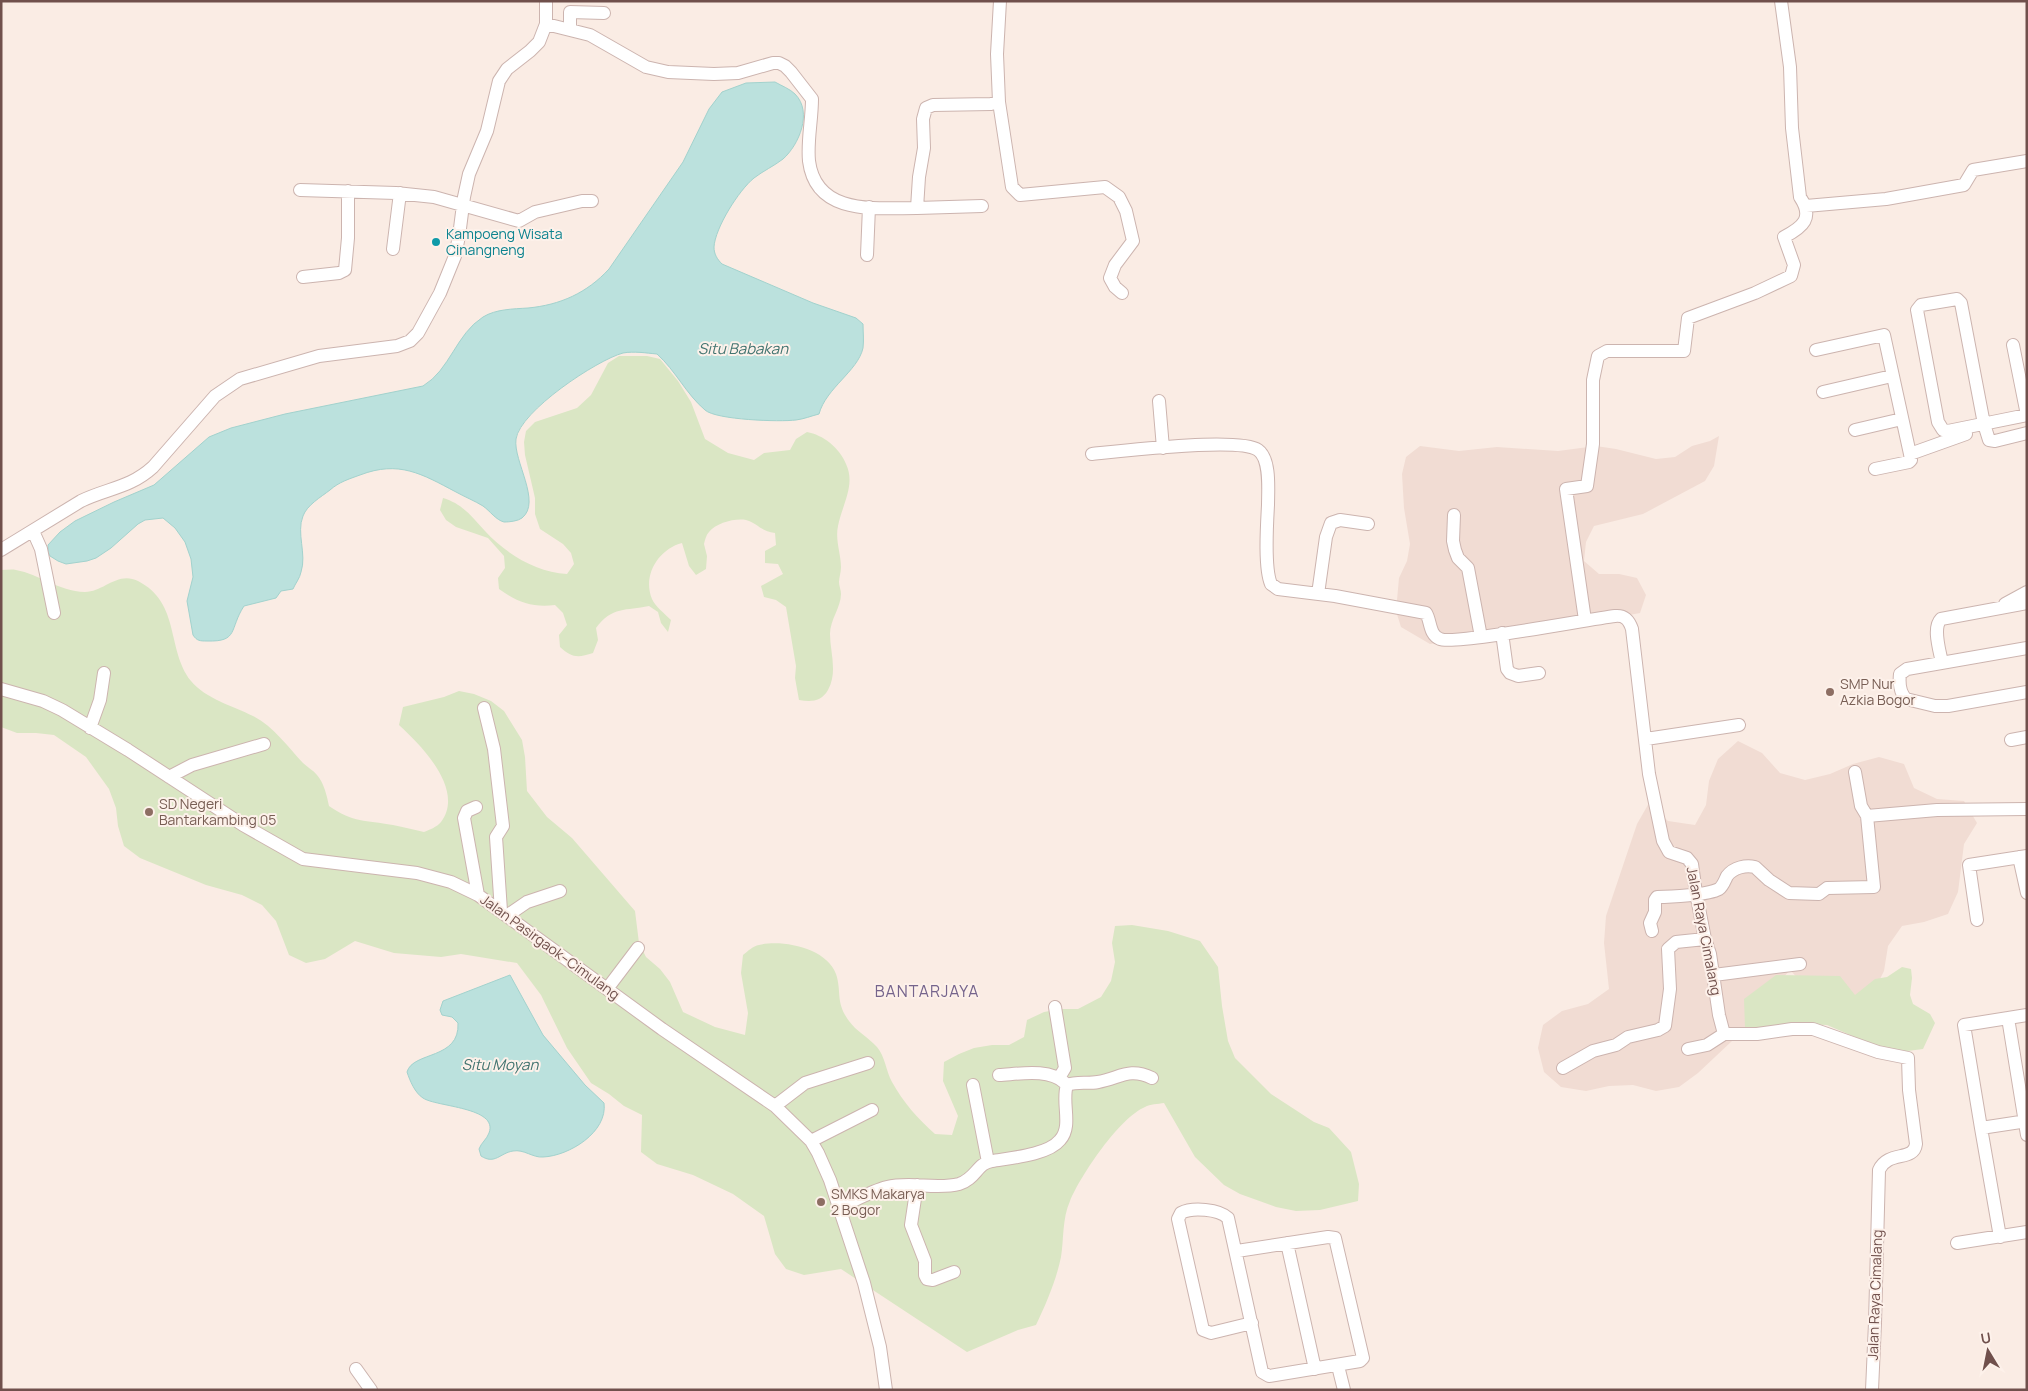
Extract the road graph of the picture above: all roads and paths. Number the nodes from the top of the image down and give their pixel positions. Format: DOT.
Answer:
graph roads {
  1 [pos="546,1"];
  2 [pos="1000,1"];
  3 [pos="1781,1"];
  4 [pos="604,13"];
  5 [pos="546,24"];
  6 [pos="570,29"];
  7 [pos="999,102"];
  8 [pos="2027,161"];
  9 [pos="300,190"];
  10 [pos="348,191"];
  11 [pos="400,193"];
  12 [pos="592,202"];
  13 [pos="462,206"];
  14 [pos="982,206"];
  15 [pos="1806,206"];
  16 [pos="869,207"];
  17 [pos="917,208"];
  18 [pos="393,249"];
  19 [pos="867,255"];
  20 [pos="303,276"];
  21 [pos="1122,292"];
  22 [pos="2013,344"];
  23 [pos="1816,350"];
  24 [pos="1892,376"];
  25 [pos="1823,392"];
  26 [pos="1159,401"];
  27 [pos="2027,415"];
  28 [pos="1902,419"];
  29 [pos="1984,424"];
  30 [pos="1969,427"];
  31 [pos="1854,430"];
  32 [pos="2027,433"];
  33 [pos="1163,448"];
  34 [pos="1092,454"];
  35 [pos="1910,454"];
  36 [pos="1875,469"];
  37 [pos="1454,514"];
  38 [pos="1368,524"];
  39 [pos="35,534"];
  40 [pos="1,550"];
  41 [pos="2027,592"];
  42 [pos="1318,594"];
  43 [pos="2027,603"];
  44 [pos="1996,609"];
  45 [pos="54,613"];
  46 [pos="1585,620"];
  47 [pos="1502,633"];
  48 [pos="1481,637"];
  49 [pos="2027,648"];
  50 [pos="1942,663"];
  51 [pos="104,673"];
  52 [pos="1539,673"];
  53 [pos="1,689"];
  54 [pos="2027,692"];
  55 [pos="484,708"];
  56 [pos="1739,725"];
  57 [pos="90,728"];
  58 [pos="2027,737"];
  59 [pos="1646,739"];
  60 [pos="2011,740"];
  61 [pos="264,744"];
  62 [pos="1855,772"];
  63 [pos="169,777"];
  64 [pos="476,807"];
  65 [pos="2027,809"];
  66 [pos="1867,816"];
  67 [pos="2023,857"];
  68 [pos="560,891"];
  69 [pos="2027,893"];
  70 [pos="1696,894"];
  71 [pos="478,895"];
  72 [pos="505,913"];
  73 [pos="1978,920"];
  74 [pos="1652,930"];
  75 [pos="1705,939"];
  76 [pos="638,948"];
  77 [pos="1800,964"];
  78 [pos="1714,976"];
  79 [pos="606,989"];
  80 [pos="1055,1007"];
  81 [pos="2027,1015"];
  82 [pos="2008,1018"];
  83 [pos="1724,1034"];
  84 [pos="1688,1050"];
  85 [pos="868,1063"];
  86 [pos="1563,1068"];
  87 [pos="999,1075"];
  88 [pos="1152,1078"];
  89 [pos="1063,1081"];
  90 [pos="973,1084"];
  91 [pos="775,1106"];
  92 [pos="872,1110"];
  93 [pos="2026,1121"];
  94 [pos="1981,1128"];
  95 [pos="2027,1135"];
  96 [pos="811,1141"];
  97 [pos="988,1162"];
  98 [pos="917,1184"];
  99 [pos="838,1208"];
  100 [pos="2027,1232"];
  101 [pos="2000,1236"];
  102 [pos="1287,1243"];
  103 [pos="1957,1244"];
  104 [pos="1237,1251"];
  105 [pos="954,1272"];
  106 [pos="1252,1323"];
  107 [pos="1338,1366"];
  108 [pos="356,1369"];
  109 [pos="1315,1369"];
  110 [pos="371,1390"];
  111 [pos="886,1390"];
  112 [pos="1344,1390"];
  113 [pos="1872,1390"];
  1 -- 5 [label="street"];
  2 -- 7 [label="street"];
  3 -- 15 [label="street"];
  4 -- 6 [label="street"];
  5 -- 6 [label="street"];
  5 -- 13 [label="street"];
  6 -- 16 [label="street"];
  7 -- 17 [label="street"];
  7 -- 21 [label="street"];
  8 -- 15 [label="street"];
  9 -- 10 [label="street"];
  10 -- 11 [label="street"];
  10 -- 20 [label="street"];
  11 -- 13 [label="street"];
  11 -- 18 [label="street"];
  12 -- 13 [label="street"];
  13 -- 39 [label="street"];
  14 -- 17 [label="street"];
  15 -- 46 [label="street"];
  16 -- 17 [label="street"];
  16 -- 19 [label="street"];
  22 -- 27 [label="street"];
  23 -- 24 [label="street"];
  24 -- 25 [label="street"];
  24 -- 28 [label="street"];
  26 -- 33 [label="street"];
  27 -- 29 [label="street"];
  28 -- 31 [label="street"];
  28 -- 35 [label="street"];
  29 -- 30 [label="street"];
  29 -- 30 [label="street"];
  29 -- 32 [label="street"];
  30 -- 35 [label="street"];
  33 -- 34 [label="street"];
  33 -- 42 [label="street"];
  35 -- 36 [label="street"];
  37 -- 48 [label="street"];
  38 -- 42 [label="street"];
  39 -- 40 [label="street"];
  39 -- 45 [label="street"];
  41 -- 44 [label="street"];
  42 -- 48 [label="street, Jalan Raya Cimalang"];
  43 -- 44 [label="street"];
  44 -- 50 [label="street"];
  46 -- 47 [label="street, Jalan Raya Cimalang"];
  46 -- 59 [label="street, Jalan Raya Cimalang"];
  47 -- 48 [label="street, Jalan Raya Cimalang"];
  47 -- 52 [label="street"];
  49 -- 50 [label="street"];
  50 -- 54 [label="street"];
  51 -- 57 [label="street"];
  53 -- 57 [label="street, Jalan Pasirgaok–Cimulang"];
  55 -- 72 [label="street"];
  56 -- 59 [label="street"];
  57 -- 63 [label="street, Jalan Pasirgaok–Cimulang"];
  58 -- 60 [label="street"];
  59 -- 70 [label="street, Jalan Raya Cimalang"];
  61 -- 63 [label="street"];
  62 -- 66 [label="street"];
  63 -- 71 [label="street, Jalan Pasirgaok–Cimulang"];
  64 -- 71 [label="street"];
  65 -- 66 [label="street"];
  66 -- 70 [label="street"];
  67 -- 69 [label="street"];
  67 -- 73 [label="street"];
  68 -- 72 [label="street"];
  70 -- 74 [label="street"];
  70 -- 75 [label="street, Jalan Raya Cimalang"];
  71 -- 72 [label="street, Jalan Pasirgaok–Cimulang"];
  72 -- 79 [label="street, Jalan Pasirgaok–Cimulang"];
  75 -- 78 [label="street, Jalan Raya Cimalang"];
  75 -- 86 [label="street"];
  76 -- 79 [label="street"];
  77 -- 78 [label="street"];
  78 -- 83 [label="street, Jalan Raya Cimalang"];
  79 -- 91 [label="street, Jalan Pasirgaok–Cimulang"];
  80 -- 89 [label="street"];
  81 -- 82 [label="street"];
  82 -- 93 [label="street"];
  82 -- 94 [label="street"];
  83 -- 84 [label="street"];
  83 -- 113 [label="street, Jalan Raya Cimalang"];
  85 -- 91 [label="street"];
  87 -- 89 [label="street"];
  88 -- 89 [label="street"];
  89 -- 97 [label="street"];
  90 -- 97 [label="street"];
  91 -- 96 [label="street, Jalan Pasirgaok–Cimulang"];
  92 -- 96 [label="street"];
  93 -- 94 [label="street"];
  93 -- 95 [label="street"];
  94 -- 101 [label="street"];
  96 -- 99 [label="street, Jalan Pasirgaok–Cimulang"];
  97 -- 98 [label="street"];
  98 -- 99 [label="street"];
  98 -- 105 [label="street"];
  99 -- 111 [label="street, Jalan Pasirgaok–Cimulang"];
  100 -- 101 [label="street"];
  101 -- 103 [label="street"];
  102 -- 104 [label="street"];
  102 -- 107 [label="street"];
  102 -- 109 [label="street"];
  104 -- 106 [label="street"];
  104 -- 106 [label="street"];
  106 -- 109 [label="street"];
  107 -- 109 [label="street"];
  107 -- 112 [label="street"];
  108 -- 110 [label="street"];
}
